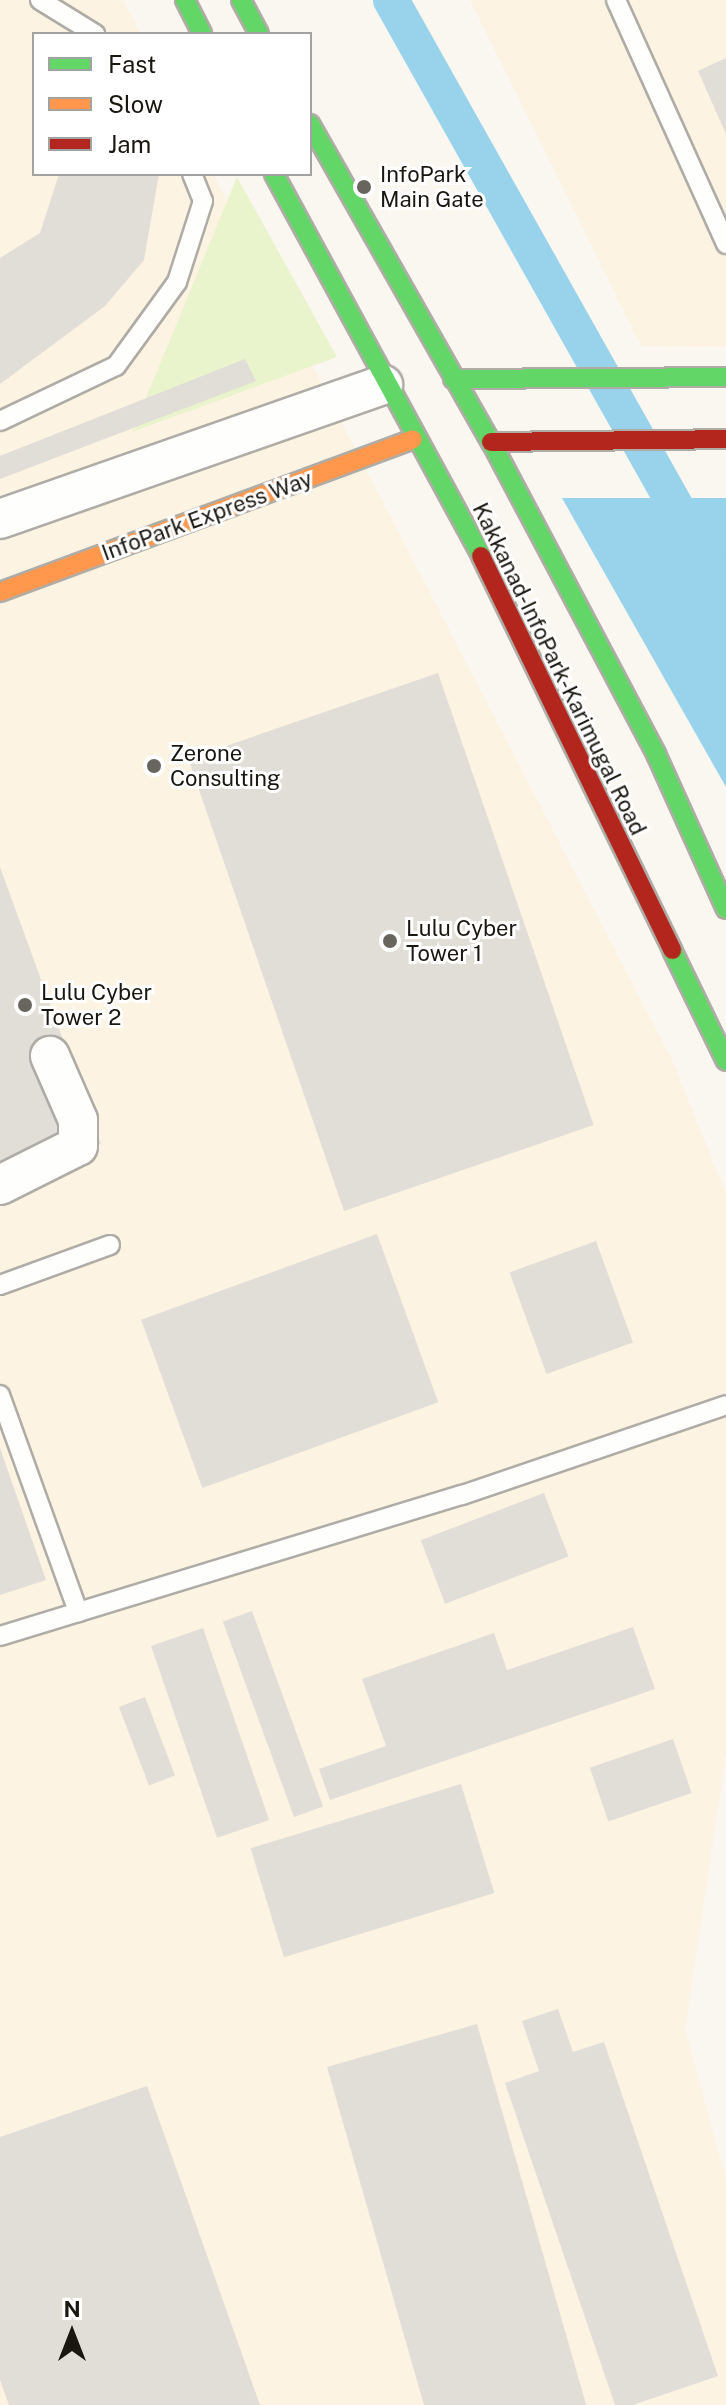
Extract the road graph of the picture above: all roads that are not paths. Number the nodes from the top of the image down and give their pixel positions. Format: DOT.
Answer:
graph roads {
  1 [pos="40,0"];
  2 [pos="185,0"];
  3 [pos="241,0"];
  4 [pos="616,0"];
  5 [pos="92,32"];
  6 [pos="201,32"];
  7 [pos="258,32"];
  8 [pos="312,128"];
  9 [pos="193,176"];
  10 [pos="275,176"];
  11 [pos="726,244"];
  12 [pos="726,377"];
  13 [pos="453,379"];
  14 [pos="383,385"];
  15 [pos="0,421"];
  16 [pos="413,439"];
  17 [pos="726,439"];
  18 [pos="491,442"];
  19 [pos="0,519"];
  20 [pos="0,592"];
  21 [pos="726,909"];
  22 [pos="50,1056"];
  23 [pos="726,1061"];
  24 [pos="0,1185"];
  25 [pos="110,1245"];
  26 [pos="0,1285"];
  27 [pos="0,1395"];
  28 [pos="726,1405"];
  29 [pos="78,1612"];
  30 [pos="0,1636"];
  1 -- 5 [label="lane"];
  2 -- 6 [label="main road"];
  3 -- 7 [label="main road"];
  4 -- 11 [label="lane"];
  8 -- 13 [label="main road, Kakkanad-InfoPark-Karimugal Road"];
  9 -- 15 [label="lane"];
  10 -- 14 [label="main road, Kakkanad-InfoPark-Karimugal Road"];
  12 -- 13 [label="main road"];
  13 -- 18 [label="main road, Kakkanad-InfoPark-Karimugal Road"];
  14 -- 16 [label="main road, Kakkanad-InfoPark-Karimugal Road"];
  14 -- 19 [label="street"];
  16 -- 20 [label="main road, InfoPark Express Way"];
  16 -- 23 [label="main road, Kakkanad-InfoPark-Karimugal Road"];
  17 -- 18 [label="main road"];
  18 -- 21 [label="main road, Kakkanad-InfoPark-Karimugal Road"];
  22 -- 24 [label="street"];
  25 -- 26 [label="lane"];
  27 -- 29 [label="lane"];
  28 -- 29 [label="lane"];
  29 -- 30 [label="lane"];
}
